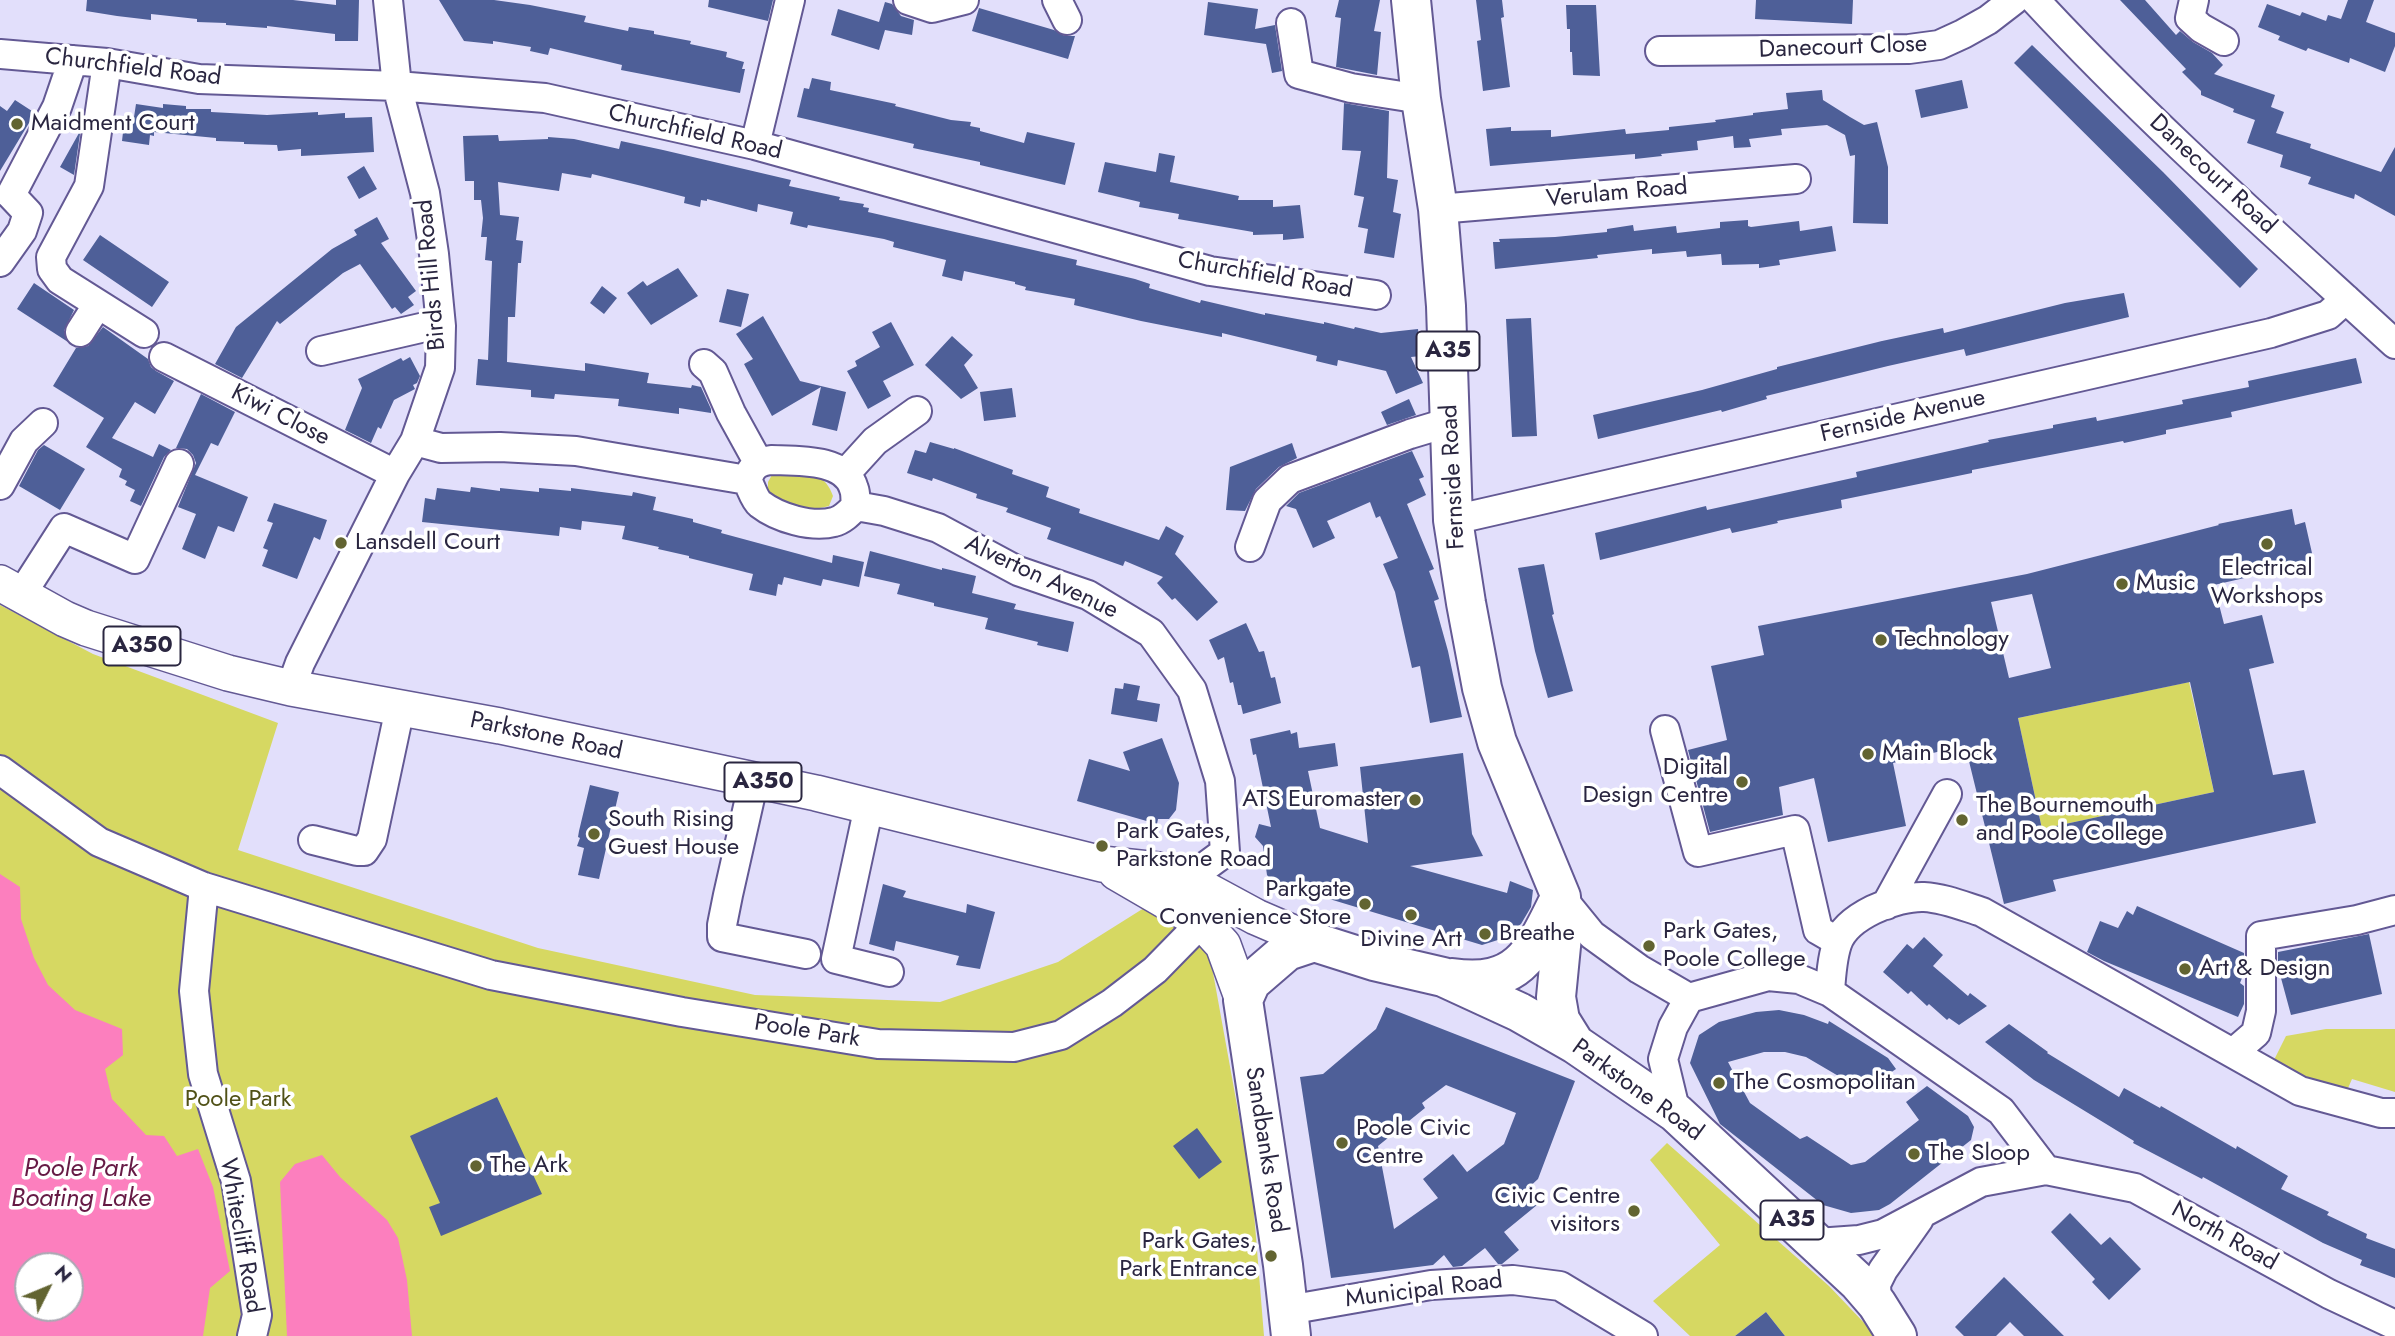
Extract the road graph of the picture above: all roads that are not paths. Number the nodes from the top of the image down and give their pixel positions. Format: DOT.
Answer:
graph roads {
  1 [pos="388,0"];
  2 [pos="790,0"];
  3 [pos="908,0"];
  4 [pos="964,0"];
  5 [pos="1411,0"];
  6 [pos="2014,0"];
  7 [pos="2035,0"];
  8 [pos="2194,0"];
  9 [pos="1291,23"];
  10 [pos="2224,41"];
  11 [pos="1660,51"];
  12 [pos="0,54"];
  13 [pos="73,60"];
  14 [pos="107,63"];
  15 [pos="397,86"];
  16 [pos="1421,99"];
  17 [pos="755,145"];
  18 [pos="1796,179"];
  19 [pos="1438,209"];
  20 [pos="0,262"];
  21 [pos="1376,295"];
  22 [pos="2346,299"];
  23 [pos="98,304"];
  24 [pos="441,326"];
  25 [pos="80,332"];
  26 [pos="144,333"];
  27 [pos="2395,344"];
  28 [pos="321,351"];
  29 [pos="164,357"];
  30 [pos="704,365"];
  31 [pos="917,411"];
  32 [pos="1450,422"];
  33 [pos="43,423"];
  34 [pos="415,441"];
  35 [pos="179,464"];
  36 [pos="753,471"];
  37 [pos="395,474"];
  38 [pos="845,474"];
  39 [pos="0,485"];
  40 [pos="856,506"];
  41 [pos="1453,520"];
  42 [pos="1250,547"];
  43 [pos="11,589"];
  44 [pos="291,688"];
  45 [pos="400,708"];
  46 [pos="1665,730"];
  47 [pos="0,770"];
  48 [pos="754,780"];
  49 [pos="1947,794"];
  50 [pos="869,806"];
  51 [pos="313,840"];
  52 [pos="1102,864"];
  53 [pos="1182,877"];
  54 [pos="204,887"];
  55 [pos="1561,897"];
  56 [pos="1886,905"];
  57 [pos="2395,910"];
  58 [pos="1202,922"];
  59 [pos="1837,941"];
  60 [pos="1314,942"];
  61 [pos="806,954"];
  62 [pos="889,972"];
  63 [pos="1443,977"];
  64 [pos="1253,986"];
  65 [pos="1830,992"];
  66 [pos="1689,999"];
  67 [pos="1575,1044"];
  68 [pos="2234,1052"];
  69 [pos="1676,1113"];
  70 [pos="2395,1113"];
  71 [pos="2046,1170"];
  72 [pos="1923,1214"];
  73 [pos="1817,1243"];
  74 [pos="1877,1304"];
  75 [pos="1289,1323"];
  76 [pos="2395,1325"];
  77 [pos="253,1336"];
  78 [pos="1643,1336"];
  79 [pos="1897,1336"];
  1 -- 15 [label="street, Birds Hill Road"];
  2 -- 17 [label="street"];
  3 -- 4 [label="street"];
  5 -- 16 [label="highway, Fernside Road / A35"];
  6 -- 11 [label="street, Danecourt Close"];
  7 -- 22 [label="street, Danecourt Road"];
  8 -- 10 [label="street"];
  9 -- 16 [label="street"];
  12 -- 13 [label="street, Churchfield Road"];
  13 -- 14 [label="street, Churchfield Road"];
  13 -- 20 [label="street"];
  14 -- 15 [label="street, Churchfield Road"];
  14 -- 23 [label="street"];
  15 -- 17 [label="street, Churchfield Road"];
  15 -- 24 [label="street, Birds Hill Road"];
  16 -- 19 [label="highway, Fernside Road / A35"];
  17 -- 21 [label="street, Churchfield Road"];
  18 -- 19 [label="street, Verulam Road"];
  19 -- 32 [label="highway, Fernside Road / A35"];
  22 -- 27 [label="street, Danecourt Road"];
  22 -- 41 [label="street, Fernside Avenue"];
  23 -- 25 [label="street"];
  23 -- 26 [label="street"];
  24 -- 28 [label="street"];
  24 -- 34 [label="street, Birds Hill Road"];
  29 -- 37 [label="street, Kiwi Close"];
  30 -- 36 [label="street"];
  31 -- 38 [label="street"];
  32 -- 41 [label="highway, Fernside Road / A35"];
  32 -- 42 [label="street"];
  33 -- 39 [label="street"];
  34 -- 36 [label="street"];
  34 -- 37 [label="street, Birds Hill Road"];
  35 -- 43 [label="street"];
  36 -- 38 [label="street"];
  36 -- 40 [label="street"];
  37 -- 44 [label="street, Birds Hill Road"];
  38 -- 40 [label="street"];
  40 -- 53 [label="street, Alverton Avenue"];
  41 -- 55 [label="highway, Fernside Road / A35"];
  43 -- 44 [label="main road, Parkstone Road / A350"];
  44 -- 45 [label="main road, Parkstone Road / A350"];
  45 -- 48 [label="main road, Parkstone Road / A350"];
  45 -- 51 [label="street"];
  46 -- 59 [label="street"];
  47 -- 54 [label="street, Poole Park"];
  48 -- 50 [label="main road, Parkstone Road / A350"];
  48 -- 61 [label="street"];
  49 -- 56 [label="street"];
  50 -- 52 [label="main road, Parkstone Road / A350"];
  50 -- 62 [label="street"];
  52 -- 53 [label="main road, Parkstone Road / A350"];
  52 -- 58 [label="main road, Parkstone Road / A350"];
  53 -- 60 [label="main road, Parkstone Road / A350"];
  54 -- 58 [label="street, Poole Park"];
  54 -- 77 [label="street, Whitecliff Road"];
  55 -- 63 [label="highway, A35"];
  55 -- 66 [label="street, Fernside Road"];
  55 -- 67 [label="highway, Fernside Road / A35"];
  56 -- 59 [label="street"];
  56 -- 68 [label="street"];
  57 -- 68 [label="street"];
  58 -- 64 [label="main road, Parkstone Road / A350"];
  59 -- 65 [label="street"];
  60 -- 63 [label="highway, Parkstone Road / A35"];
  60 -- 64 [label="highway"];
  63 -- 67 [label="highway, Parkstone Road / A35"];
  64 -- 75 [label="highway, Sandbanks Road"];
  65 -- 66 [label="street"];
  65 -- 71 [label="street"];
  66 -- 69 [label="street"];
  67 -- 69 [label="highway, Parkstone Road / A35"];
  68 -- 70 [label="street"];
  69 -- 73 [label="highway, Parkstone Road / A35"];
  71 -- 72 [label="street, North Road"];
  71 -- 76 [label="street, North Road"];
  72 -- 73 [label="street, North Road"];
  72 -- 74 [label="street, North Road"];
  73 -- 74 [label="highway, Parkstone Road / A35"];
  74 -- 79 [label="highway, Parkstone Road / A35"];
  75 -- 78 [label="street, Municipal Road"];
}
